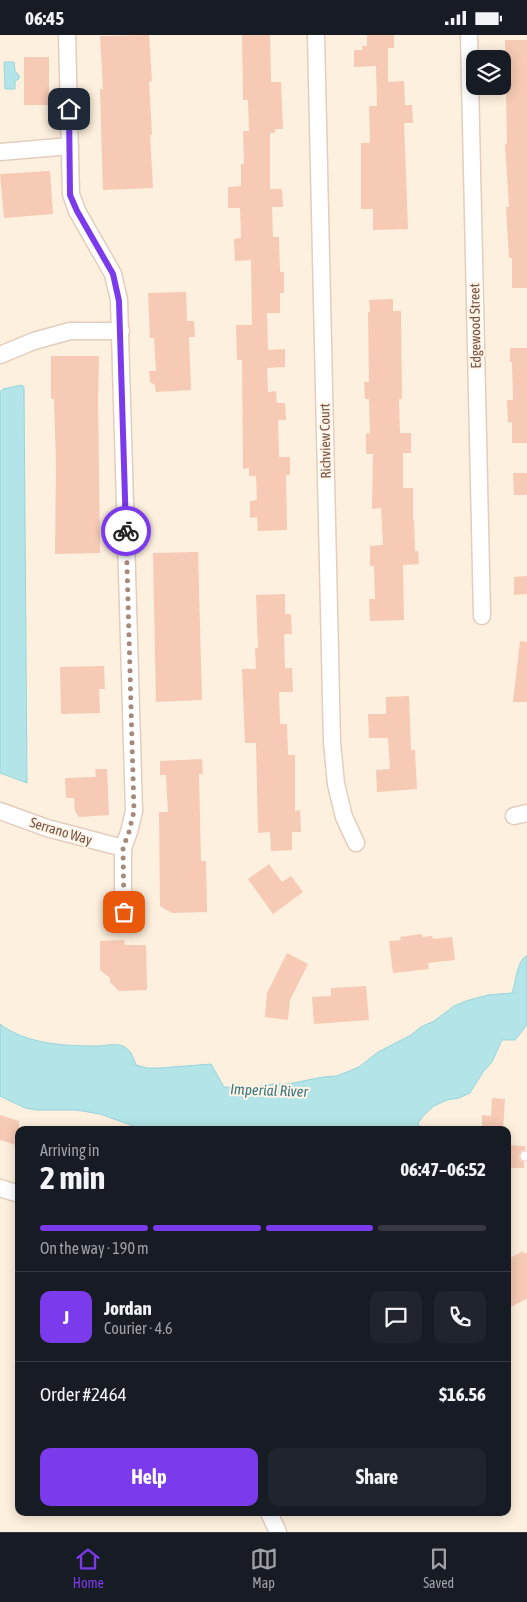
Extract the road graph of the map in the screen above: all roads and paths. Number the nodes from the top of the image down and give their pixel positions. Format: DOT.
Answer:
graph roads {
  1 [pos="67,35"];
  2 [pos="316,35"];
  3 [pos="469,35"];
  4 [pos="70,146"];
  5 [pos="0,152"];
  6 [pos="120,331"];
  7 [pos="0,355"];
  8 [pos="482,616"];
  9 [pos="0,811"];
  10 [pos="356,843"];
  11 [pos="123,848"];
  12 [pos="124,912"];
  13 [pos="0,1188"];
  14 [pos="15,1193"];
  15 [pos="270,1516"];
  16 [pos="278,1532"];
  1 -- 4 [label="street"];
  2 -- 10 [label="street, Richview Court"];
  3 -- 8 [label="street, Edgewood Street"];
  4 -- 5 [label="street"];
  4 -- 6 [label="street"];
  6 -- 7 [label="street"];
  6 -- 11 [label="street"];
  9 -- 11 [label="street, Serrano Way"];
  11 -- 12 [label="street"];
  13 -- 14 [label="street"];
  15 -- 16 [label="street"];
}
